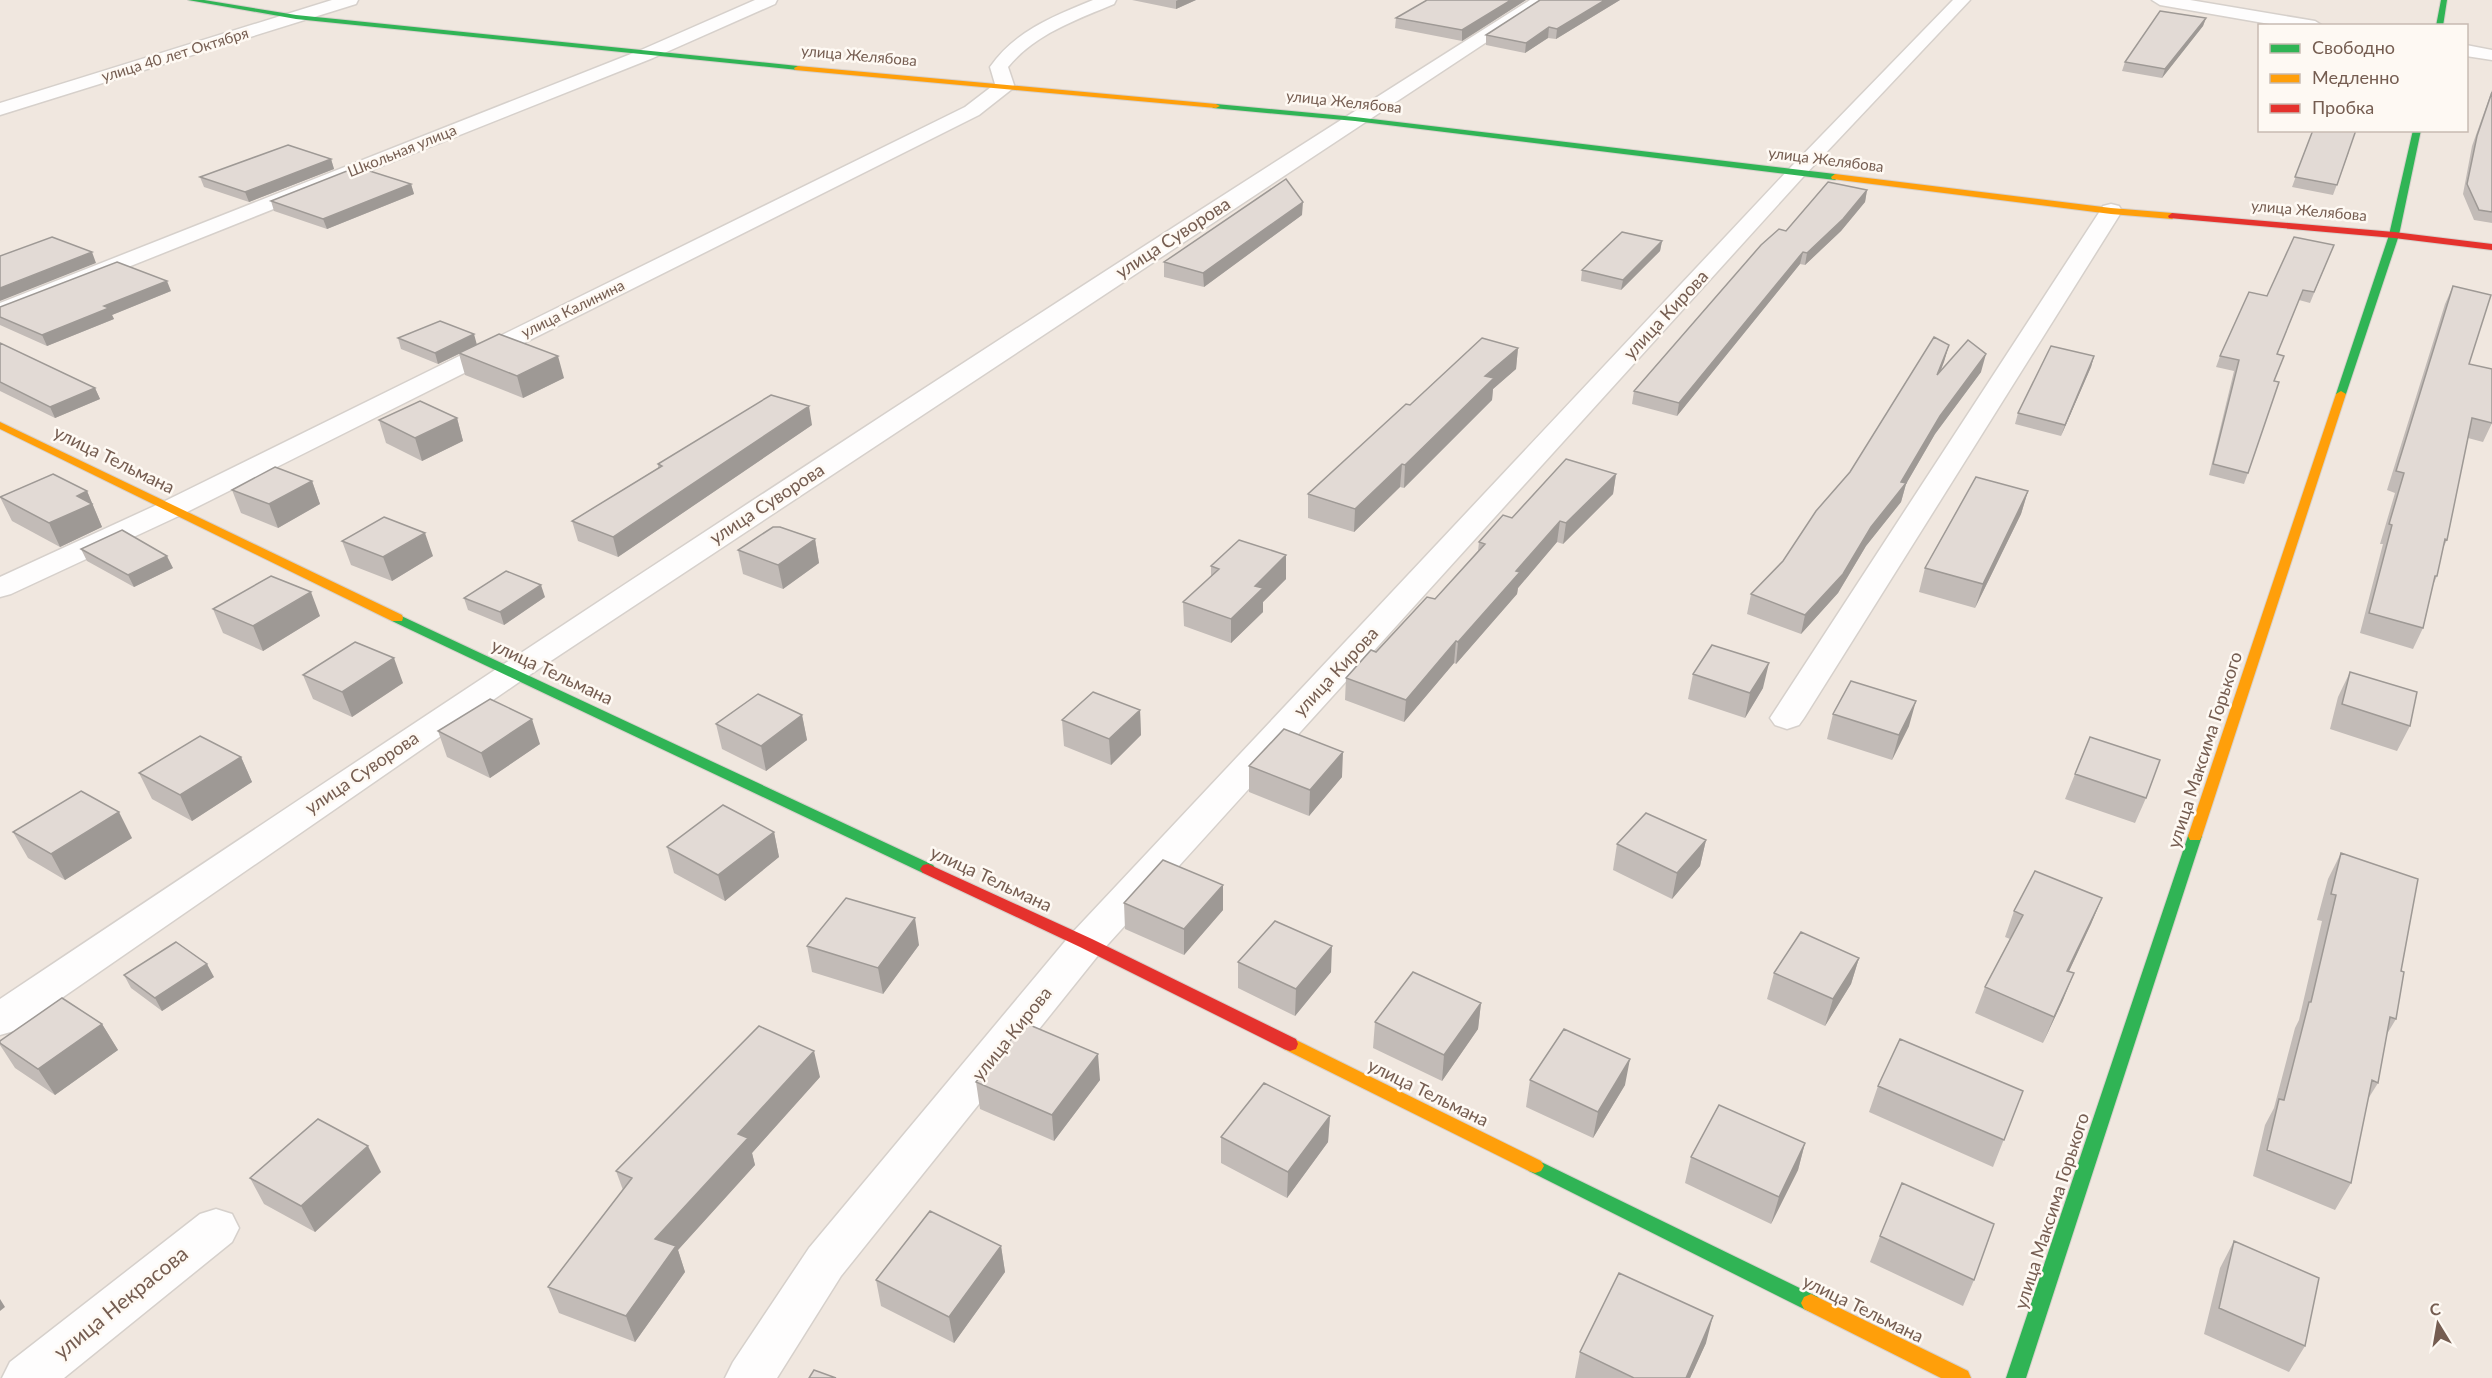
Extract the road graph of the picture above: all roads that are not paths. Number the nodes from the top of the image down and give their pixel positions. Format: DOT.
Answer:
graph roads {
  1 [pos="190,0"];
  2 [pos="350,0"];
  3 [pos="769,0"];
  4 [pos="1108,0"];
  5 [pos="1542,0"];
  6 [pos="1962,0"];
  7 [pos="2160,0"];
  8 [pos="2444,0"];
  9 [pos="296,17"];
  10 [pos="2303,24"];
  11 [pos="2439,24"];
  12 [pos="2468,50"];
  13 [pos="647,54"];
  14 [pos="2492,55"];
  15 [pos="1005,85"];
  16 [pos="0,109"];
  17 [pos="1355,119"];
  18 [pos="2417,132"];
  19 [pos="1796,173"];
  20 [pos="2111,211"];
  21 [pos="2394,235"];
  22 [pos="2492,248"];
  23 [pos="0,311"];
  24 [pos="0,425"];
  25 [pos="173,508"];
  26 [pos="0,588"];
  27 [pos="510,673"];
  28 [pos="1787,718"];
  29 [pos="1086,943"];
  30 [pos="0,1020"];
  31 [pos="216,1228"];
  32 [pos="27,1378"];
  33 [pos="750,1378"];
  34 [pos="1961,1378"];
  35 [pos="2016,1378"];
  1 -- 9 [label="street, улица Желябова"];
  2 -- 9 [label="street, улица 40 лет Октября"];
  3 -- 13 [label="street, Школьная улица"];
  4 -- 15 [label="street"];
  5 -- 17 [label="street, улица Суворова"];
  6 -- 19 [label="street, улица Кирова"];
  7 -- 10 [label="street"];
  8 -- 11 [label="street"];
  9 -- 13 [label="street, улица Желябова"];
  9 -- 16 [label="street, улица 40 лет Октября"];
  12 -- 14 [label="street"];
  13 -- 15 [label="street, улица Желябова"];
  13 -- 23 [label="street, Школьная улица"];
  15 -- 17 [label="street, улица Желябова"];
  15 -- 25 [label="street, улица Калинина"];
  17 -- 19 [label="street, улица Желябова"];
  17 -- 27 [label="street, улица Суворова"];
  18 -- 21 [label="street, улица Максима Горького"];
  19 -- 20 [label="street, улица Желябова"];
  19 -- 29 [label="street, улица Кирова"];
  20 -- 21 [label="street, улица Желябова"];
  20 -- 28 [label="street"];
  21 -- 22 [label="street, улица Желябова"];
  21 -- 35 [label="street, улица Максима Горького"];
  24 -- 25 [label="street, улица Тельмана"];
  25 -- 26 [label="street, улица Калинина"];
  25 -- 27 [label="street, улица Тельмана"];
  27 -- 29 [label="street, улица Тельмана"];
  27 -- 30 [label="street, улица Суворова"];
  29 -- 33 [label="street, улица Кирова"];
  29 -- 34 [label="street, улица Тельмана"];
  31 -- 32 [label="street, улица Некрасова"];
}
